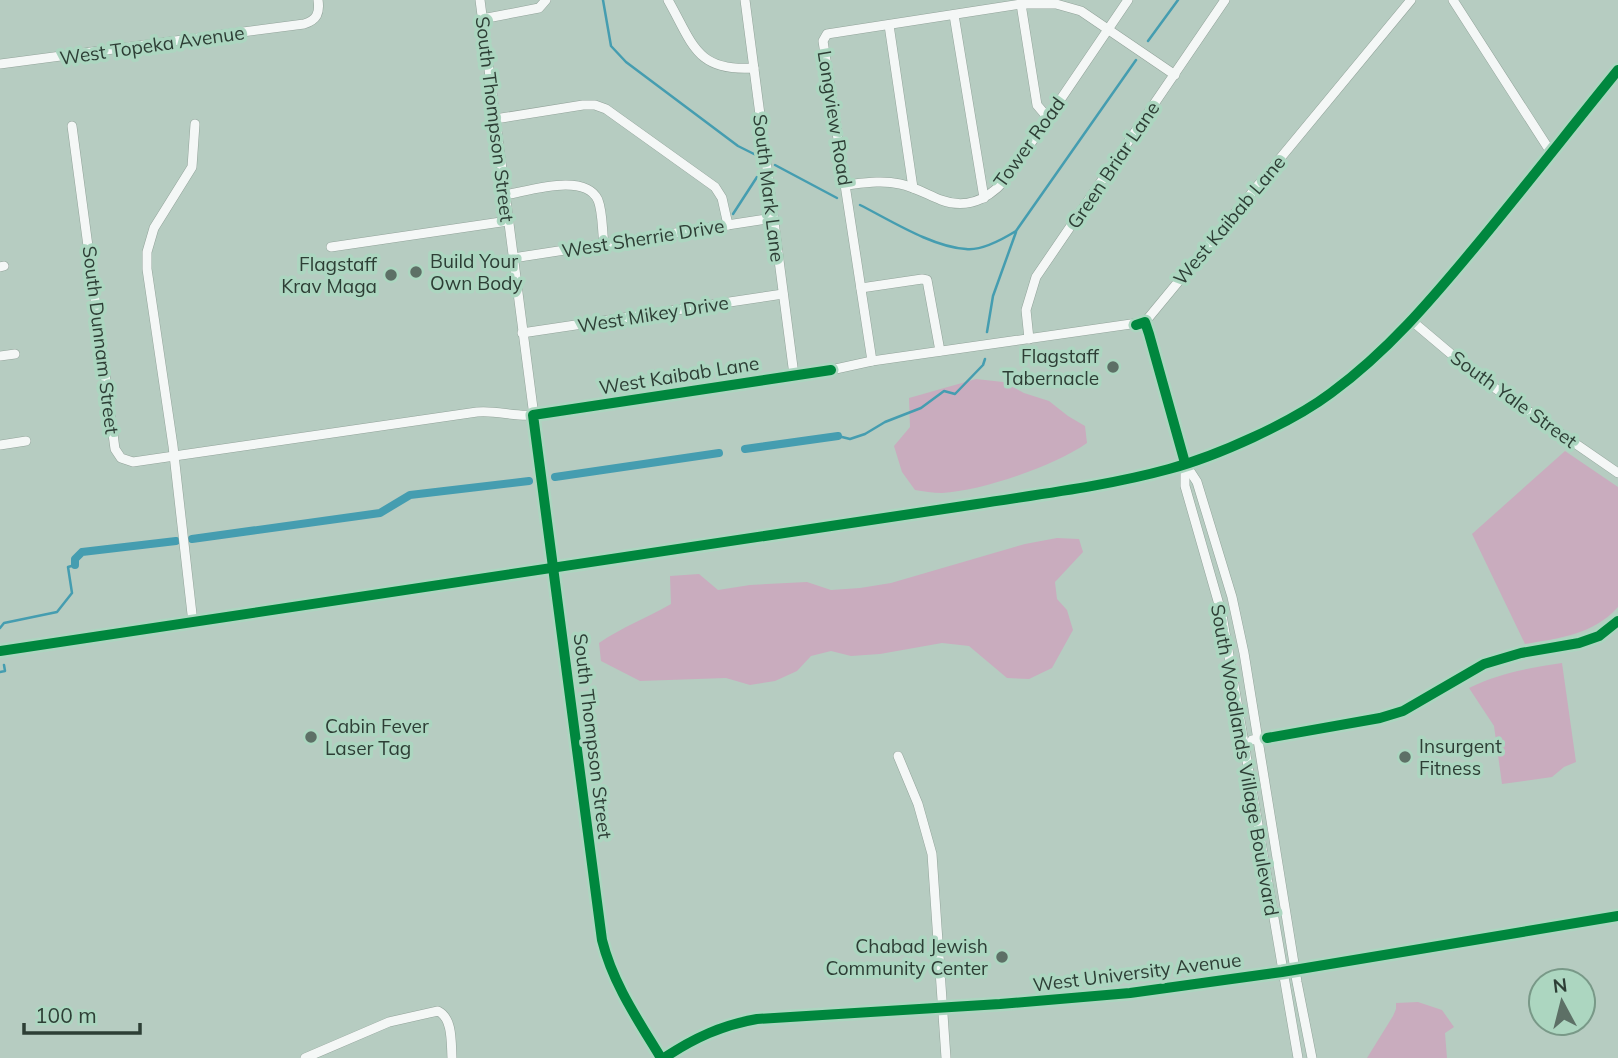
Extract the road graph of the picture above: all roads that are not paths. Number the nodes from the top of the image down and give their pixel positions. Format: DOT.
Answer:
graph roads {
  1 [pos="318,0"];
  2 [pos="480,0"];
  3 [pos="546,0"];
  4 [pos="668,0"];
  5 [pos="745,0"];
  6 [pos="1128,0"];
  7 [pos="1225,0"];
  8 [pos="1411,0"];
  9 [pos="1453,0"];
  10 [pos="1021,4"];
  11 [pos="954,15"];
  12 [pos="482,19"];
  13 [pos="889,25"];
  14 [pos="1108,28"];
  15 [pos="0,64"];
  16 [pos="754,68"];
  17 [pos="1618,70"];
  18 [pos="1175,75"];
  19 [pos="1048,118"];
  20 [pos="495,119"];
  21 [pos="195,124"];
  22 [pos="72,126"];
  23 [pos="1552,154"];
  24 [pos="846,185"];
  25 [pos="913,188"];
  26 [pos="505,195"];
  27 [pos="984,198"];
  28 [pos="773,218"];
  29 [pos="508,221"];
  30 [pos="728,225"];
  31 [pos="604,244"];
  32 [pos="331,247"];
  33 [pos="513,258"];
  34 [pos="861,288"];
  35 [pos="783,294"];
  36 [pos="1412,321"];
  37 [pos="1145,323"];
  38 [pos="522,333"];
  39 [pos="1029,339"];
  40 [pos="940,351"];
  41 [pos="15,354"];
  42 [pos="0,356"];
  43 [pos="872,361"];
  44 [pos="794,375"];
  45 [pos="533,415"];
  46 [pos="26,442"];
  47 [pos="0,445"];
  48 [pos="174,457"];
  49 [pos="1185,463"];
  50 [pos="1618,473"];
  51 [pos="553,567"];
  52 [pos="1618,621"];
  53 [pos="193,623"];
  54 [pos="0,651"];
  55 [pos="1258,739"];
  56 [pos="1245,741"];
  57 [pos="898,756"];
  58 [pos="1618,916"];
  59 [pos="1296,969"];
  60 [pos="1282,972"];
  61 [pos="943,1008"];
  62 [pos="305,1058"];
  63 [pos="453,1058"];
  64 [pos="663,1058"];
  65 [pos="946,1058"];
  66 [pos="1297,1058"];
  67 [pos="1312,1058"];
  1 -- 15 [label="street, West Topeka Avenue"];
  2 -- 12 [label="street, South Thompson Street"];
  3 -- 12 [label="street"];
  4 -- 16 [label="street"];
  5 -- 16 [label="street, South Mark Lane"];
  6 -- 14 [label="street, Tower Road"];
  7 -- 18 [label="street, Green Briar Lane"];
  8 -- 37 [label="street, West Kaibab Lane"];
  9 -- 23 [label="street"];
  10 -- 11 [label="street, Longview Road"];
  10 -- 14 [label="street, Longview Road"];
  10 -- 19 [label="street"];
  11 -- 13 [label="street, Longview Road"];
  11 -- 27 [label="street"];
  12 -- 20 [label="street, South Thompson Street"];
  13 -- 24 [label="street, Longview Road"];
  13 -- 25 [label="street"];
  14 -- 18 [label="street, Longview Road"];
  14 -- 19 [label="street, Tower Road"];
  16 -- 28 [label="street, South Mark Lane"];
  17 -- 23 [label="main road"];
  18 -- 39 [label="street, Green Briar Lane"];
  19 -- 27 [label="street, Tower Road"];
  20 -- 26 [label="street, South Thompson Street"];
  20 -- 30 [label="street"];
  21 -- 48 [label="street"];
  22 -- 48 [label="street, South Dunnam Street"];
  23 -- 36 [label="main road"];
  24 -- 25 [label="street, Tower Road"];
  24 -- 34 [label="street, Longview Road"];
  25 -- 27 [label="street, Tower Road"];
  26 -- 29 [label="street, South Thompson Street"];
  26 -- 31 [label="street"];
  28 -- 30 [label="street, West Sherrie Drive"];
  28 -- 35 [label="street, South Mark Lane"];
  29 -- 32 [label="street"];
  29 -- 33 [label="street, South Thompson Street"];
  30 -- 31 [label="street, West Sherrie Drive"];
  31 -- 33 [label="street, West Sherrie Drive"];
  33 -- 38 [label="street, South Thompson Street"];
  34 -- 40 [label="street"];
  34 -- 43 [label="street, Longview Road"];
  35 -- 38 [label="street, West Mikey Drive"];
  35 -- 44 [label="street, South Mark Lane"];
  36 -- 49 [label="main road"];
  36 -- 50 [label="street, South Yale Street"];
  37 -- 39 [label="street, West Kaibab Lane"];
  37 -- 49 [label="street, South Woodlands Village Boulevard"];
  38 -- 45 [label="street, South Thompson Street"];
  39 -- 40 [label="street, West Kaibab Lane"];
  40 -- 43 [label="street, West Kaibab Lane"];
  41 -- 42 [label="street"];
  43 -- 44 [label="street, West Kaibab Lane"];
  44 -- 45 [label="street, West Kaibab Lane"];
  45 -- 48 [label="street, West Kaibab Lane"];
  45 -- 51 [label="street, South Thompson Street"];
  46 -- 47 [label="street"];
  48 -- 53 [label="street"];
  49 -- 51 [label="main road"];
  49 -- 55 [label="street, South Woodlands Village Boulevard"];
  49 -- 56 [label="street, South Woodlands Village Boulevard"];
  51 -- 53 [label="main road"];
  51 -- 64 [label="street, South Thompson Street"];
  52 -- 55 [label="street"];
  53 -- 54 [label="main road"];
  55 -- 56 [label="street"];
  55 -- 59 [label="street, South Woodlands Village Boulevard"];
  56 -- 60 [label="street, South Woodlands Village Boulevard"];
  57 -- 61 [label="street"];
  58 -- 59 [label="street, West University Avenue"];
  59 -- 60 [label="street, West University Avenue"];
  59 -- 67 [label="street, South Woodlands Village Boulevard"];
  60 -- 61 [label="street, West University Avenue"];
  60 -- 66 [label="street, South Woodlands Village Boulevard"];
  61 -- 64 [label="street, West University Avenue"];
  61 -- 65 [label="street"];
  62 -- 63 [label="street"];
}
